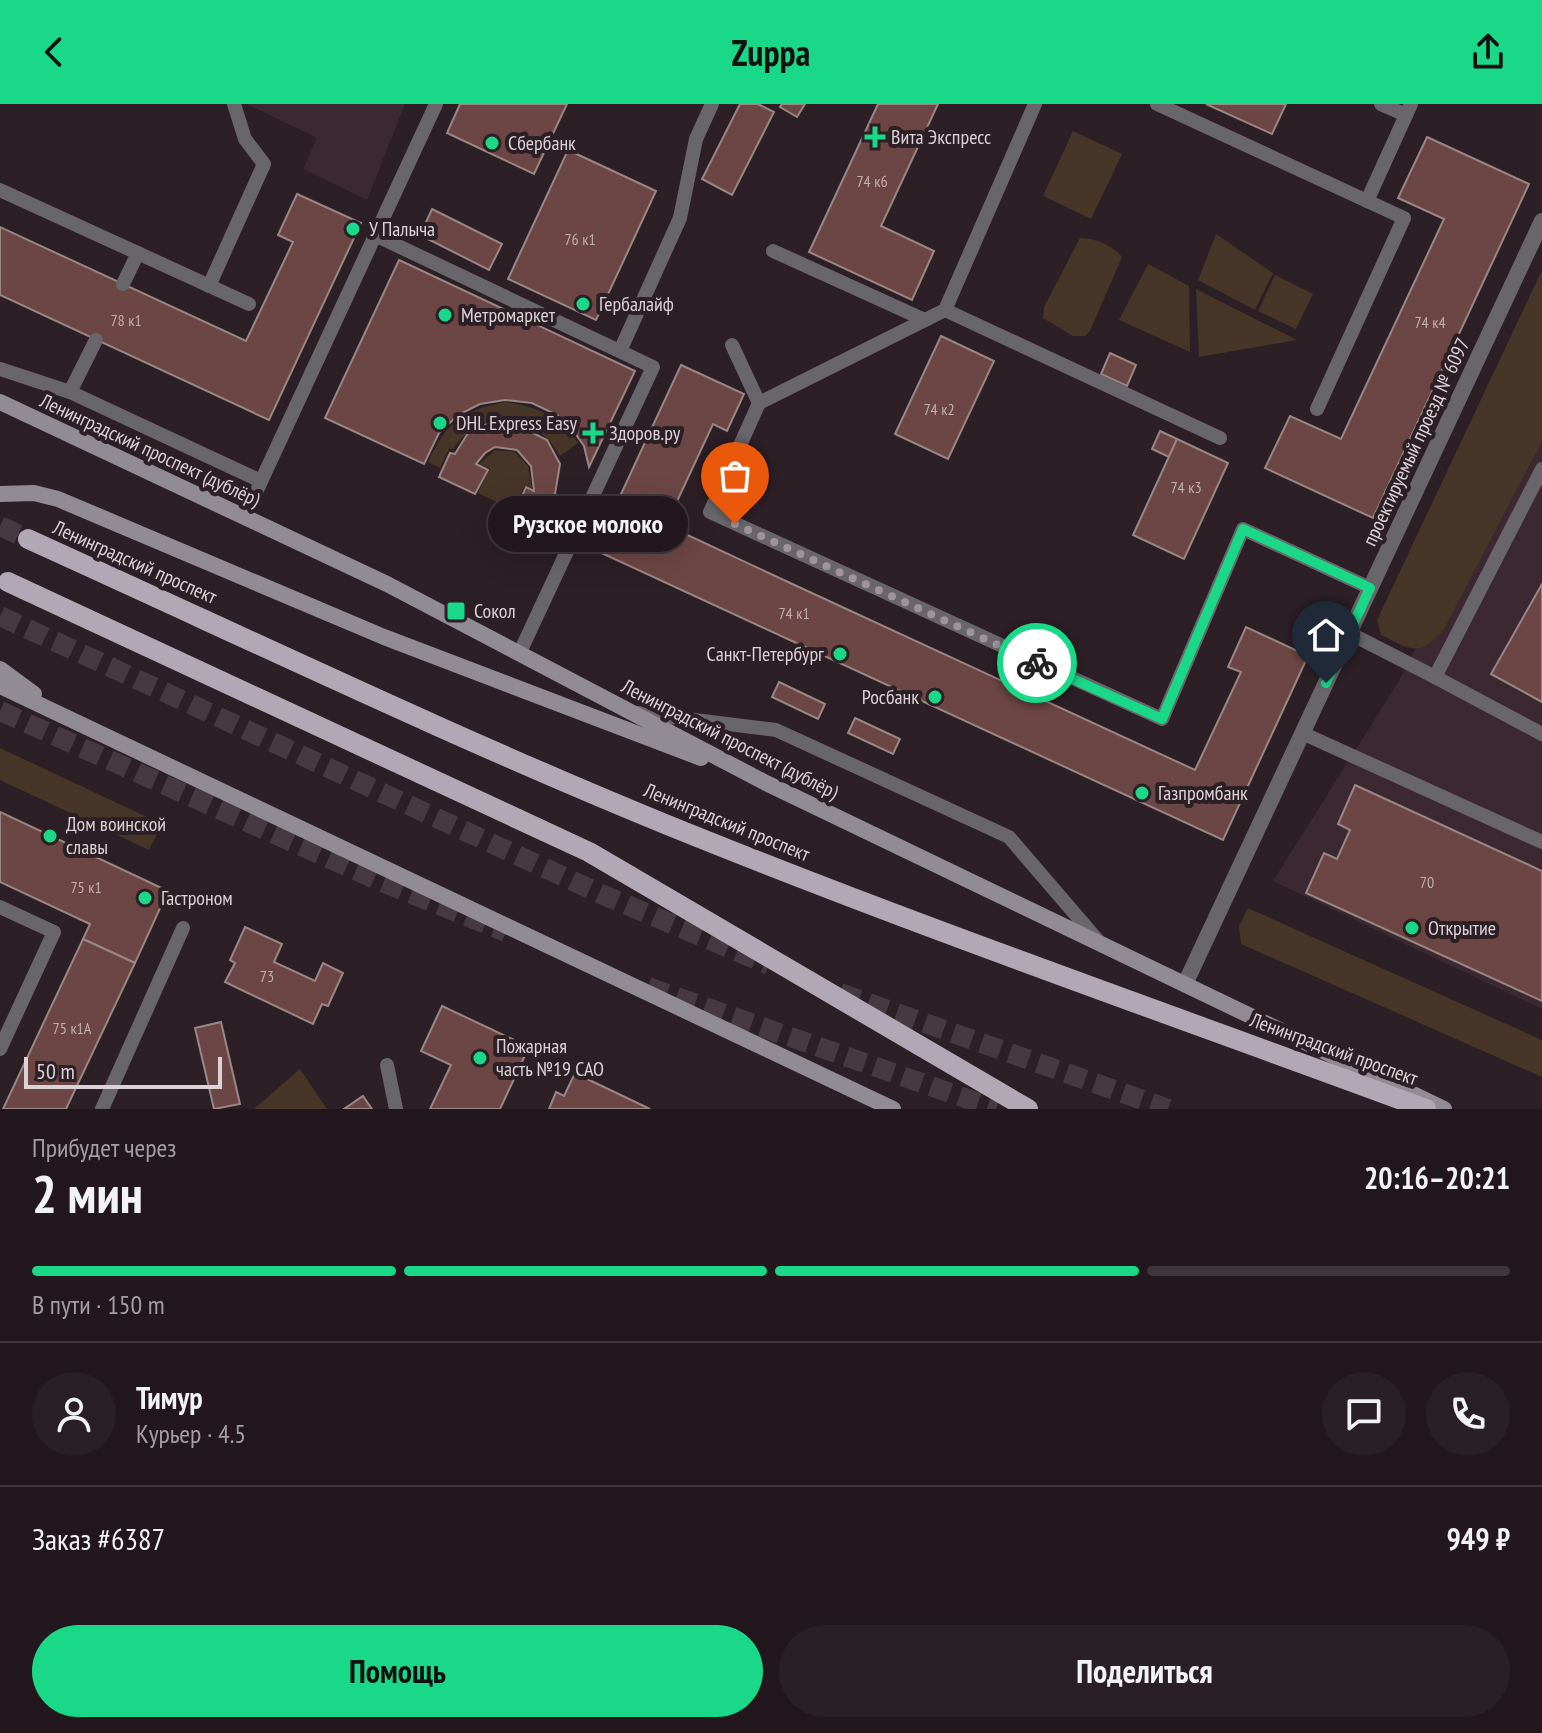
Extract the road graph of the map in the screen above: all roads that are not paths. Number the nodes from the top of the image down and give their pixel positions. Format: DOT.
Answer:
graph roads {
  1 [pos="234,104"];
  2 [pos="436,104"];
  3 [pos="712,104"];
  4 [pos="1035,104"];
  5 [pos="1157,104"];
  6 [pos="1381,104"];
  7 [pos="1409,110"];
  8 [pos="0,190"];
  9 [pos="1367,201"];
  10 [pos="1542,221"];
  11 [pos="375,235"];
  12 [pos="773,251"];
  13 [pos="138,253"];
  14 [pos="123,284"];
  15 [pos="209,286"];
  16 [pos="249,304"];
  17 [pos="945,310"];
  18 [pos="925,320"];
  19 [pos="96,340"];
  20 [pos="732,345"];
  21 [pos="620,351"];
  22 [pos="0,369"];
  23 [pos="70,392"];
  24 [pos="0,402"];
  25 [pos="759,403"];
  26 [pos="1317,409"];
  27 [pos="1220,438"];
  28 [pos="1542,469"];
  29 [pos="261,481"];
  30 [pos="0,494"];
  31 [pos="245,516"];
  32 [pos="28,539"];
  33 [pos="8,582"];
  34 [pos="1370,588"];
  35 [pos="1349,633"];
  36 [pos="520,652"];
  37 [pos="0,669"];
  38 [pos="1435,677"];
  39 [pos="0,686"];
  40 [pos="634,712"];
  41 [pos="72,721"];
  42 [pos="1302,733"];
  43 [pos="1542,734"];
  44 [pos="766,783"];
  45 [pos="1542,842"];
  46 [pos="0,907"];
  47 [pos="183,928"];
  48 [pos="1100,944"];
  49 [pos="1185,984"];
  50 [pos="0,1049"];
  51 [pos="387,1065"];
  52 [pos="102,1109"];
  53 [pos="396,1109"];
  54 [pos="893,1109"];
  55 [pos="1028,1109"];
  56 [pos="1426,1109"];
  57 [pos="1444,1109"];
  1 -- 15 [label="lane"];
  2 -- 11 [label="lane"];
  3 -- 21 [label="lane"];
  4 -- 17 [label="lane"];
  5 -- 9 [label="lane"];
  6 -- 7 [label="lane"];
  7 -- 9 [label="lane"];
  8 -- 13 [label="lane"];
  9 -- 26 [label="lane"];
  10 -- 34 [label="street, проектируемый проезд № 6097"];
  11 -- 21 [label="lane"];
  11 -- 29 [label="lane"];
  12 -- 18 [label="lane"];
  13 -- 14 [label="lane"];
  13 -- 15 [label="lane"];
  15 -- 16 [label="lane"];
  17 -- 18 [label="lane"];
  17 -- 27 [label="lane"];
  18 -- 25 [label="lane"];
  19 -- 23 [label="lane"];
  20 -- 25 [label="lane"];
  21 -- 36 [label="lane"];
  22 -- 23 [label="lane"];
  23 -- 29 [label="lane"];
  24 -- 31 [label="main road, Ленинградский проспект (дублёр)"];
  25 -- 34 [label="lane"];
  28 -- 38 [label="lane"];
  29 -- 31 [label="lane"];
  30 -- 44 [label="main road"];
  31 -- 36 [label="main road, Ленинградский проспект (дублёр)"];
  32 -- 56 [label="main road, Ленинградский проспект"];
  33 -- 55 [label="main road"];
  34 -- 35 [label="street, проектируемый проезд № 6097"];
  35 -- 38 [label="lane"];
  35 -- 42 [label="street, проектируемый проезд № 6097"];
  36 -- 40 [label="main road, Ленинградский проспект (дублёр)"];
  37 -- 41 [label="main road"];
  38 -- 43 [label="lane"];
  39 -- 41 [label="main road"];
  40 -- 44 [label="main road, Ленинградский проспект (дублёр)"];
  40 -- 48 [label="lane"];
  41 -- 54 [label="main road"];
  42 -- 45 [label="lane"];
  42 -- 49 [label="street, проектируемый проезд № 6097"];
  44 -- 48 [label="main road, Ленинградский проспект (дублёр)"];
  46 -- 50 [label="lane"];
  47 -- 52 [label="lane"];
  48 -- 49 [label="main road, Ленинградский проспект (дублёр)"];
  49 -- 57 [label="main road, Ленинградский проспект (дублёр)"];
  51 -- 53 [label="lane"];
}
